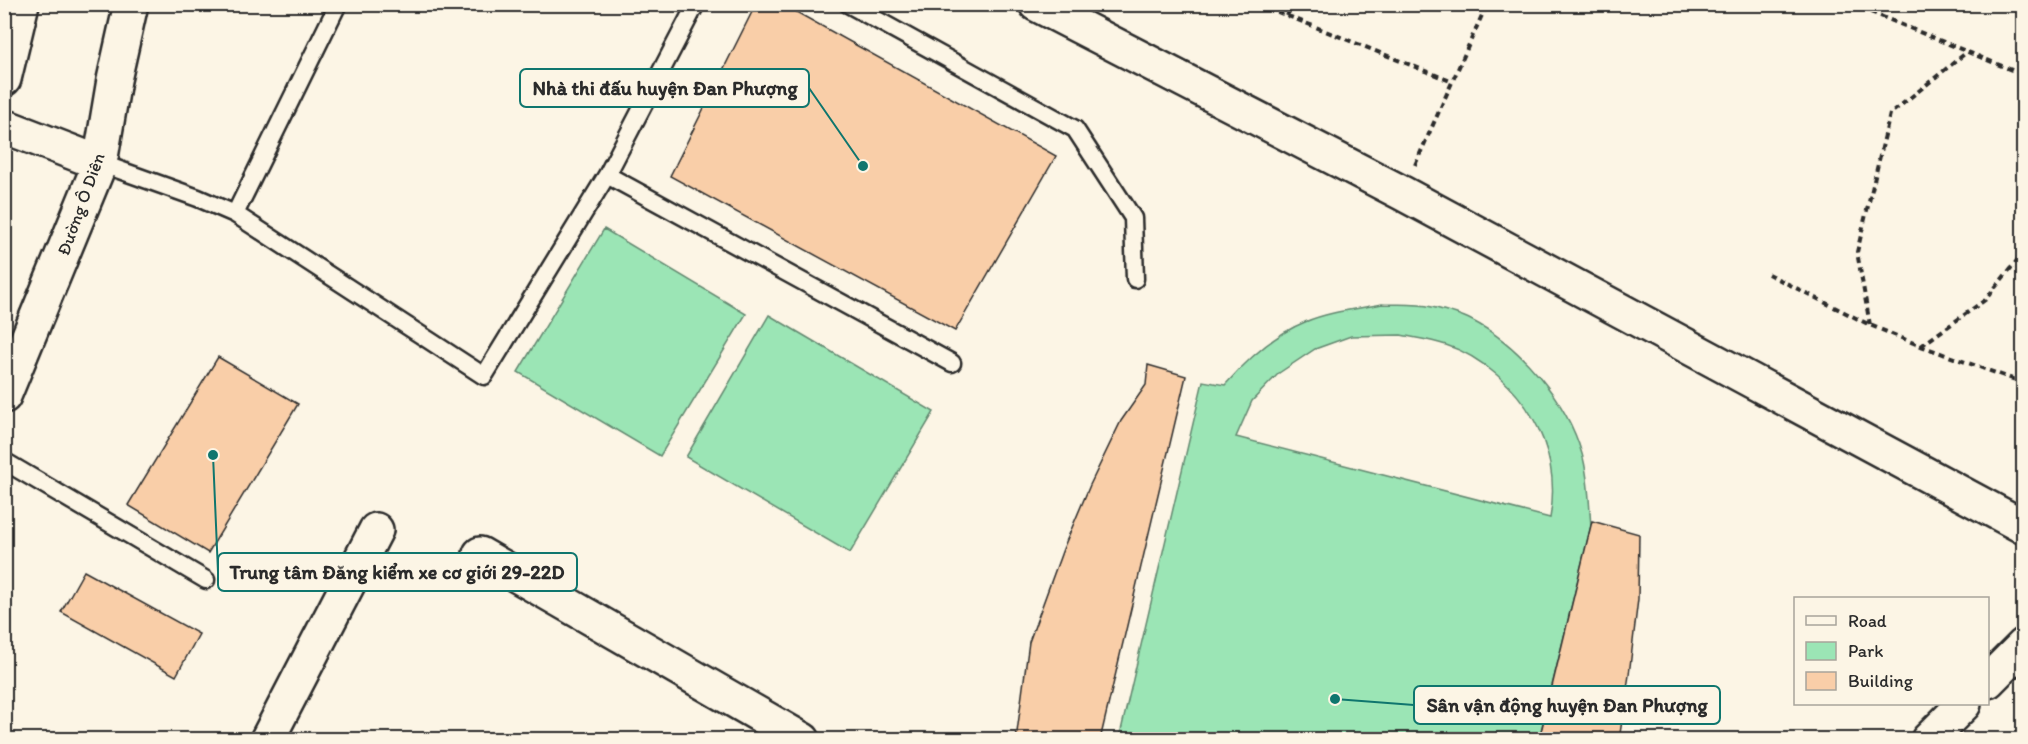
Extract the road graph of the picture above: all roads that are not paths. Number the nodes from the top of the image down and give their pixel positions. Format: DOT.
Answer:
graph roads {
  1 [pos="22,4"];
  2 [pos="131,4"];
  3 [pos="338,4"];
  4 [pos="696,4"];
  5 [pos="848,4"];
  6 [pos="1036,4"];
  7 [pos="4,79"];
  8 [pos="4,126"];
  9 [pos="100,163"];
  10 [pos="607,175"];
  11 [pos="235,214"];
  12 [pos="1136,279"];
  13 [pos="952,363"];
  14 [pos="4,396"];
  15 [pos="4,461"];
  16 [pos="2024,527"];
  17 [pos="376,530"];
  18 [pos="480,554"];
  19 [pos="206,580"];
  20 [pos="2024,645"];
  21 [pos="1989,680"];
  22 [pos="1963,705"];
  23 [pos="267,740"];
  24 [pos="803,740"];
  25 [pos="1928,740"];
  1 -- 7 [label="street"];
  2 -- 9 [label="street, Đường Ô Diên"];
  3 -- 11 [label="lane"];
  4 -- 10 [label="lane"];
  5 -- 12 [label="lane"];
  6 -- 16 [label="street"];
  8 -- 9 [label="street"];
  9 -- 11 [label="lane"];
  9 -- 14 [label="street, Đường Ô Diên"];
  10 -- 11 [label="lane"];
  10 -- 13 [label="lane"];
  15 -- 19 [label="lane"];
  17 -- 23 [label="street"];
  18 -- 24 [label="street"];
  20 -- 21 [label="street"];
  22 -- 25 [label="street"];
}
